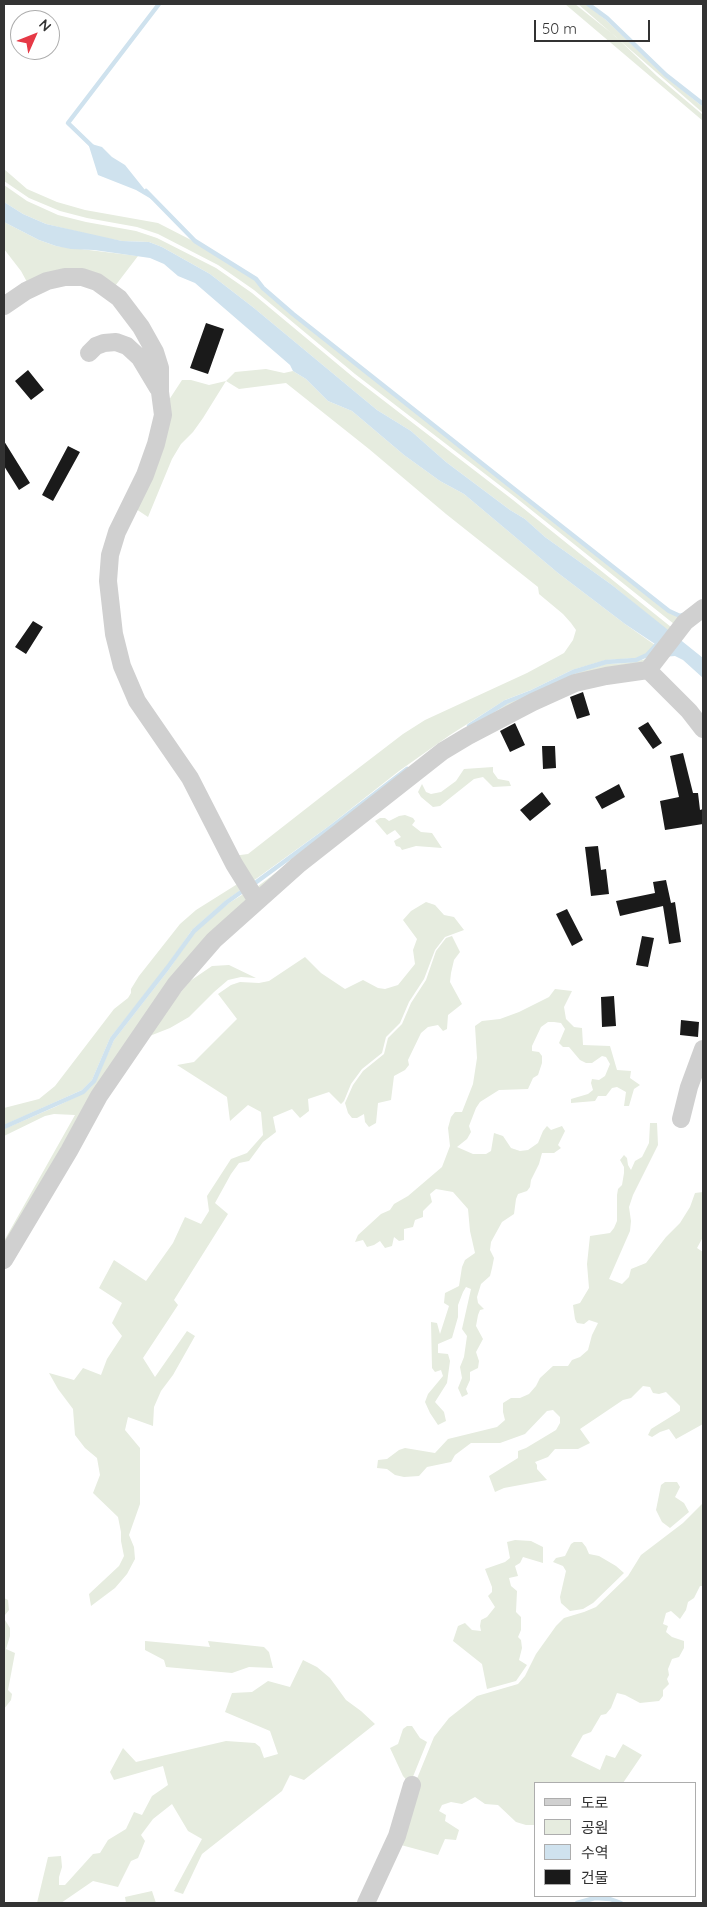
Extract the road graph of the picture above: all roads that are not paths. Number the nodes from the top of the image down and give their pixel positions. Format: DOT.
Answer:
graph roads {
  1 [pos="4,306"];
  2 [pos="89,352"];
  3 [pos="160,392"];
  4 [pos="703,608"];
  5 [pos="653,664"];
  6 [pos="703,729"];
  7 [pos="252,893"];
  8 [pos="703,1049"];
  9 [pos="681,1119"];
  10 [pos="4,1260"];
  11 [pos="412,1785"];
  12 [pos="366,1903"];
  1 -- 3 [label="street"];
  2 -- 3 [label="street"];
  3 -- 7 [label="street"];
  4 -- 5 [label="street"];
  5 -- 6 [label="street"];
  5 -- 7 [label="street"];
  7 -- 10 [label="street"];
  8 -- 9 [label="street"];
  11 -- 12 [label="street"];
}
